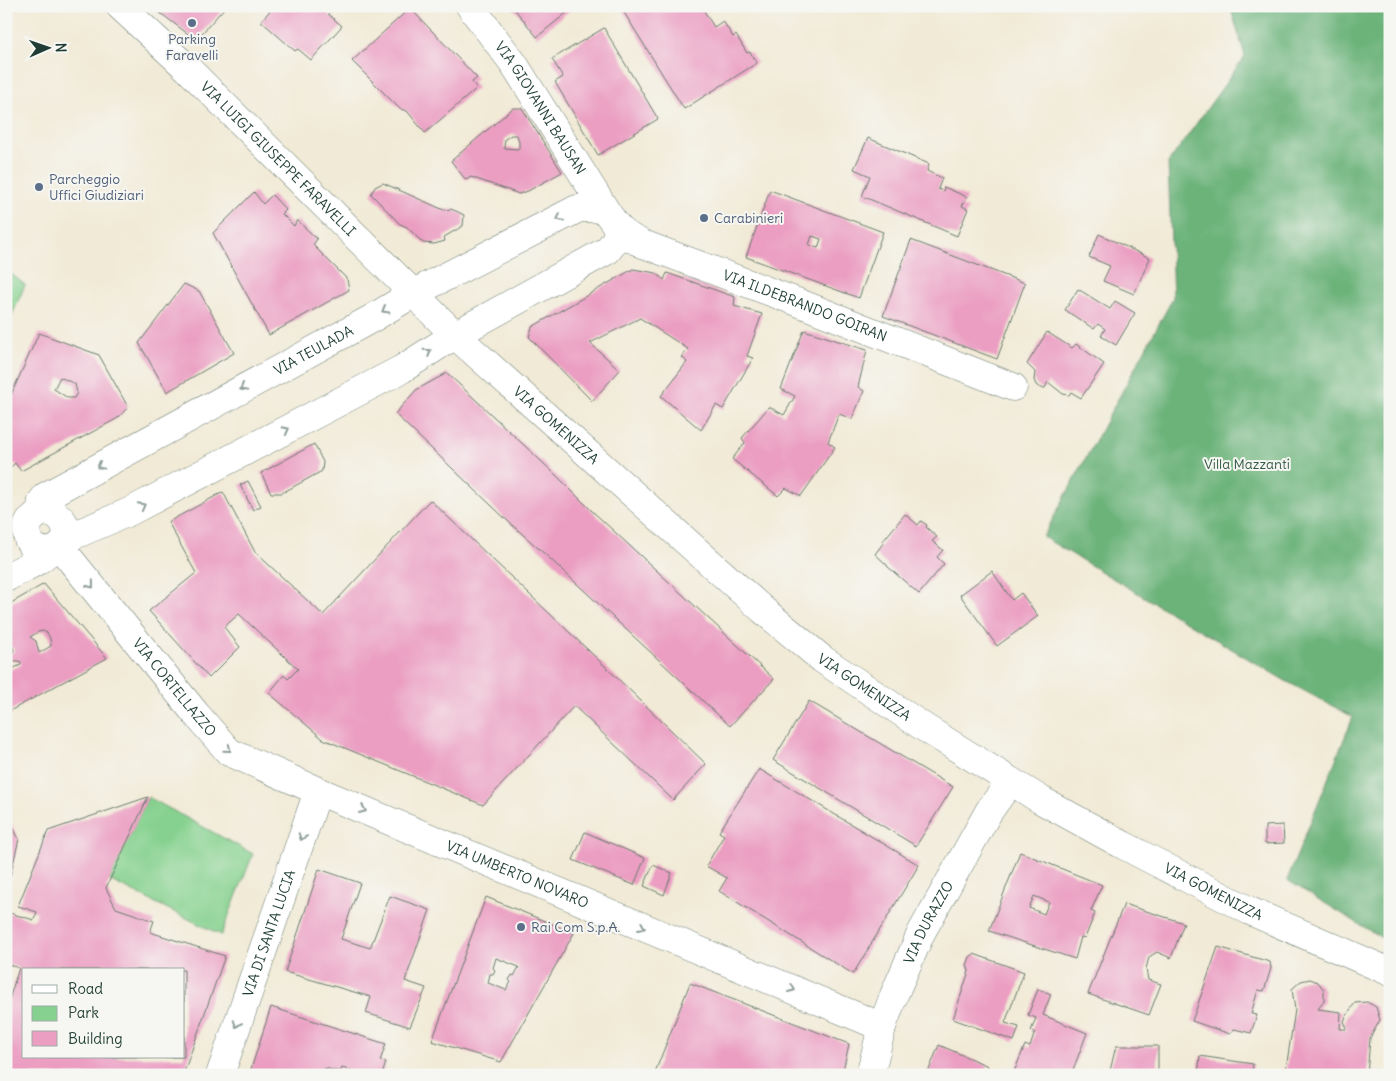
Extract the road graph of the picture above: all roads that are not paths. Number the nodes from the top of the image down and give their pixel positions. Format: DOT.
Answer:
graph roads {
  1 [pos="120,6"];
  2 [pos="470,6"];
  3 [pos="612,220"];
  4 [pos="414,294"];
  5 [pos="455,335"];
  6 [pos="1013,387"];
  7 [pos="35,517"];
  8 [pos="6,542"];
  9 [pos="58,546"];
  10 [pos="6,578"];
  11 [pos="1010,782"];
  12 [pos="318,791"];
  13 [pos="1390,972"];
  14 [pos="882,1027"];
  15 [pos="220,1075"];
  16 [pos="870,1075"];
  1 -- 4 [label="street, VIA LUIGI GIUSEPPE FARAVELLI"];
  2 -- 3 [label="street, VIA GIOVANNI BAUSAN"];
  3 -- 4 [label="street, VIA TEULADA, one-way"];
  3 -- 5 [label="street"];
  3 -- 6 [label="street, VIA ILDEBRANDO GOIRAN"];
  4 -- 5 [label="street, VIA GOMENIZZA"];
  4 -- 7 [label="street, VIA TEULADA, one-way"];
  9 -- 5 [label="street, one-way"];
  5 -- 11 [label="street, VIA GOMENIZZA"];
  7 -- 8 [label="street, VIA TEULADA"];
  7 -- 9 [label="street"];
  9 -- 10 [label="street"];
  9 -- 12 [label="street, VIA CORTELLAZZO, one-way"];
  11 -- 13 [label="street, VIA GOMENIZZA"];
  11 -- 14 [label="street, VIA DURAZZO"];
  12 -- 14 [label="street, VIA UMBERTO NOVARO, one-way"];
  12 -- 15 [label="street, VIA DI SANTA LUCIA, one-way"];
  14 -- 16 [label="street, VIA DURAZZO"];
}
